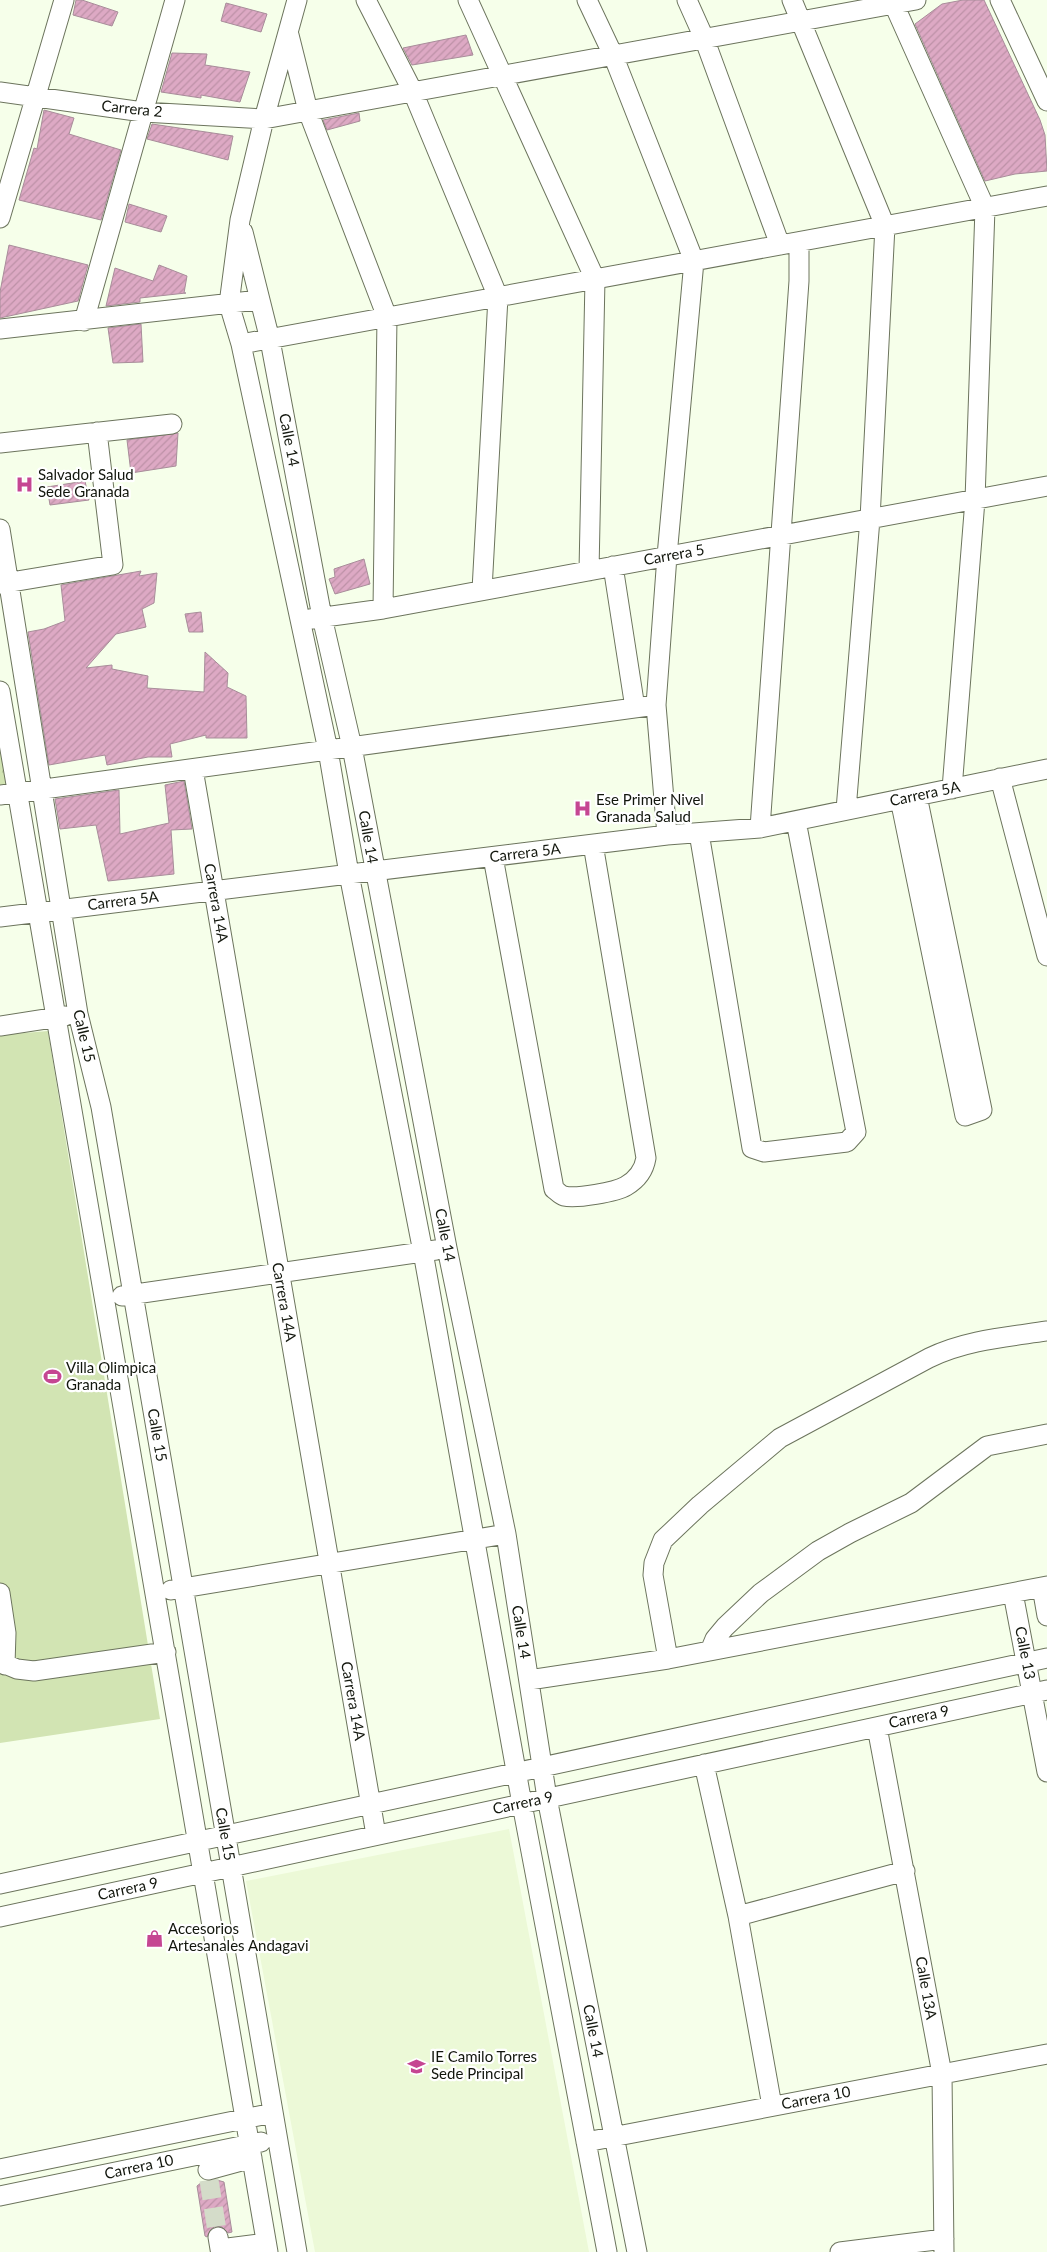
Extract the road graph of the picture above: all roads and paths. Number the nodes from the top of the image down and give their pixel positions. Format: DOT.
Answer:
graph roads {
  1 [pos="64,0"];
  2 [pos="175,0"];
  3 [pos="298,0"];
  4 [pos="366,0"];
  5 [pos="468,0"];
  6 [pos="587,0"];
  7 [pos="687,0"];
  8 [pos="792,0"];
  9 [pos="916,0"];
  10 [pos="1000,0"];
  11 [pos="892,2"];
  12 [pos="802,21"];
  13 [pos="289,34"];
  14 [pos="704,38"];
  15 [pos="613,55"];
  16 [pos="504,75"];
  17 [pos="0,92"];
  18 [pos="414,92"];
  19 [pos="36,97"];
  20 [pos="1047,101"];
  21 [pos="308,111"];
  22 [pos="143,112"];
  23 [pos="264,119"];
  24 [pos="1047,196"];
  25 [pos="985,208"];
  26 [pos="0,218"];
  27 [pos="240,220"];
  28 [pos="885,226"];
  29 [pos="789,244"];
  30 [pos="694,261"];
  31 [pos="595,279"];
  32 [pos="498,297"];
  33 [pos="258,300"];
  34 [pos="229,304"];
  35 [pos="387,317"];
  36 [pos="84,321"];
  37 [pos="0,330"];
  38 [pos="270,340"];
  39 [pos="241,344"];
  40 [pos="172,424"];
  41 [pos="97,432"];
  42 [pos="0,443"];
  43 [pos="1047,486"];
  44 [pos="975,500"];
  45 [pos="870,519"];
  46 [pos="0,529"];
  47 [pos="780,535"];
  48 [pos="667,556"];
  49 [pos="613,566"];
  50 [pos="589,570"];
  51 [pos="4,584"];
  52 [pos="482,590"];
  53 [pos="383,608"];
  54 [pos="322,617"];
  55 [pos="301,621"];
  56 [pos="0,691"];
  57 [pos="656,705"];
  58 [pos="634,708"];
  59 [pos="352,747"];
  60 [pos="328,750"];
  61 [pos="193,769"];
  62 [pos="1047,769"];
  63 [pos="1000,778"];
  64 [pos="41,789"];
  65 [pos="952,789"];
  66 [pos="8,794"];
  67 [pos="909,798"];
  68 [pos="846,810"];
  69 [pos="796,821"];
  70 [pos="760,828"];
  71 [pos="699,833"];
  72 [pos="667,835"];
  73 [pos="593,844"];
  74 [pos="493,856"];
  75 [pos="374,871"];
  76 [pos="349,874"];
  77 [pos="213,890"];
  78 [pos="61,908"];
  79 [pos="37,912"];
  80 [pos="0,917"];
  81 [pos="1047,956"];
  82 [pos="78,1014"];
  83 [pos="55,1018"];
  84 [pos="0,1026"];
  85 [pos="447,1248"];
  86 [pos="423,1252"];
  87 [pos="279,1273"];
  88 [pos="133,1294"];
  89 [pos="106,1298"];
  90 [pos="1047,1331"];
  91 [pos="1047,1434"];
  92 [pos="506,1534"];
  93 [pos="474,1539"];
  94 [pos="329,1564"];
  95 [pos="1044,1587"];
  96 [pos="183,1588"];
  97 [pos="0,1593"];
  98 [pos="156,1593"];
  99 [pos="1013,1593"];
  100 [pos="1047,1616"];
  101 [pos="710,1651"];
  102 [pos="166,1652"];
  103 [pos="1047,1658"];
  104 [pos="668,1659"];
  105 [pos="1027,1662"];
  106 [pos="3,1664"];
  107 [pos="528,1680"];
  108 [pos="1040,1691"];
  109 [pos="877,1727"];
  110 [pos="704,1764"];
  111 [pos="542,1767"];
  112 [pos="517,1772"];
  113 [pos="1047,1772"];
  114 [pos="547,1798"];
  115 [pos="370,1804"];
  116 [pos="522,1804"];
  117 [pos="225,1835"];
  118 [pos="376,1836"];
  119 [pos="198,1841"];
  120 [pos="231,1867"];
  121 [pos="905,1871"];
  122 [pos="204,1873"];
  123 [pos="0,1884"];
  124 [pos="738,1916"];
  125 [pos="0,1917"];
  126 [pos="1047,2054"];
  127 [pos="942,2074"];
  128 [pos="772,2106"];
  129 [pos="273,2113"];
  130 [pos="245,2119"];
  131 [pos="614,2136"];
  132 [pos="277,2138"];
  133 [pos="586,2142"];
  134 [pos="251,2151"];
  135 [pos="0,2169"];
  136 [pos="0,2196"];
  137 [pos="218,2237"];
  138 [pos="944,2246"];
  139 [pos="267,2248"];
  140 [pos="297,2252"];
  141 [pos="608,2252"];
  142 [pos="637,2252"];
  143 [pos="840,2252"];
  1 -- 19 [label="street"];
  2 -- 22 [label="street"];
  3 -- 13 [label="street, Calle 14"];
  4 -- 18 [label="street"];
  5 -- 16 [label="street"];
  6 -- 15 [label="street"];
  7 -- 14 [label="street"];
  8 -- 12 [label="street"];
  9 -- 11 [label="street, Carrera 2"];
  10 -- 20 [label="street"];
  11 -- 12 [label="street, Carrera 2"];
  11 -- 25 [label="street"];
  12 -- 14 [label="street, Carrera 2"];
  12 -- 28 [label="street"];
  13 -- 21 [label="street"];
  13 -- 23 [label="street, Calle 14"];
  14 -- 15 [label="street, Carrera 2"];
  14 -- 29 [label="street"];
  15 -- 16 [label="street, Carrera 2"];
  15 -- 30 [label="street"];
  16 -- 18 [label="street, Carrera 2"];
  16 -- 31 [label="street"];
  17 -- 19 [label="street, Carrera 2"];
  18 -- 21 [label="street, Carrera 2"];
  18 -- 32 [label="street"];
  19 -- 22 [label="street, Carrera 2"];
  19 -- 26 [label="street"];
  21 -- 23 [label="street, Carrera 2"];
  21 -- 35 [label="street"];
  22 -- 23 [label="street, Carrera 2"];
  22 -- 36 [label="street"];
  23 -- 27 [label="street, Calle 14"];
  24 -- 25 [label="street"];
  25 -- 28 [label="street"];
  25 -- 44 [label="street"];
  27 -- 33 [label="street, Calle 14"];
  27 -- 34 [label="street, Calle 14"];
  28 -- 29 [label="street"];
  28 -- 45 [label="street"];
  29 -- 30 [label="street"];
  29 -- 47 [label="street"];
  30 -- 31 [label="street"];
  30 -- 48 [label="street"];
  31 -- 32 [label="street"];
  31 -- 50 [label="street"];
  32 -- 35 [label="street"];
  32 -- 52 [label="street"];
  33 -- 34 [label="street"];
  33 -- 38 [label="street, Calle 14"];
  34 -- 36 [label="street"];
  34 -- 39 [label="street, Calle 14"];
  35 -- 38 [label="street"];
  35 -- 53 [label="street"];
  36 -- 37 [label="street"];
  38 -- 39 [label="street"];
  38 -- 54 [label="street, Calle 14"];
  39 -- 55 [label="street, Calle 14"];
  40 -- 41 [label="street"];
  41 -- 42 [label="street"];
  41 -- 51 [label="street"];
  43 -- 44 [label="street, Carrera 5"];
  44 -- 45 [label="street, Carrera 5"];
  44 -- 65 [label="street"];
  45 -- 47 [label="street, Carrera 5"];
  45 -- 68 [label="street"];
  46 -- 51 [label="street, Calle 15"];
  47 -- 48 [label="street, Carrera 5"];
  47 -- 70 [label="street"];
  48 -- 49 [label="street, Carrera 5"];
  48 -- 57 [label="street"];
  49 -- 50 [label="street, Carrera 5"];
  49 -- 58 [label="street"];
  50 -- 52 [label="street, Carrera 5"];
  51 -- 64 [label="street, Calle 15"];
  52 -- 53 [label="street, Carrera 5"];
  53 -- 54 [label="street, Carrera 5"];
  54 -- 55 [label="street, Carrera 5"];
  54 -- 59 [label="street, Calle 14"];
  55 -- 60 [label="street, Calle 14"];
  56 -- 66 [label="street, Calle 15"];
  57 -- 58 [label="street"];
  57 -- 72 [label="street"];
  58 -- 59 [label="street"];
  59 -- 60 [label="street"];
  59 -- 75 [label="street, Calle 14"];
  60 -- 61 [label="street"];
  60 -- 76 [label="street, Calle 14"];
  61 -- 64 [label="street"];
  61 -- 77 [label="street, Carrera 14A"];
  62 -- 63 [label="street, Carrera 5A"];
  63 -- 65 [label="street, Carrera 5A"];
  63 -- 81 [label="street"];
  64 -- 66 [label="street"];
  64 -- 78 [label="street, Calle 15"];
  65 -- 67 [label="street, Carrera 5A"];
  66 -- 79 [label="street, Calle 15"];
  67 -- 67 [label="street"];
  67 -- 68 [label="street, Carrera 5A"];
  68 -- 69 [label="street, Carrera 5A"];
  69 -- 70 [label="street, Carrera 5A"];
  69 -- 71 [label="street"];
  70 -- 71 [label="street, Carrera 5A"];
  71 -- 72 [label="street, Carrera 5A"];
  72 -- 73 [label="street, Carrera 5A"];
  73 -- 74 [label="street, Carrera 5A"];
  73 -- 74 [label="street"];
  74 -- 75 [label="street, Carrera 5A"];
  75 -- 76 [label="street, Carrera 5A"];
  75 -- 85 [label="street, Calle 14"];
  76 -- 77 [label="street, Carrera 5A"];
  76 -- 86 [label="street, Calle 14"];
  77 -- 78 [label="street, Carrera 5A"];
  77 -- 87 [label="street, Carrera 14A"];
  78 -- 79 [label="street, Carrera 5A"];
  78 -- 82 [label="street, Calle 15"];
  79 -- 80 [label="street, Carrera 5A"];
  79 -- 83 [label="street, Calle 15"];
  82 -- 83 [label="street"];
  82 -- 88 [label="street, Calle 15"];
  83 -- 84 [label="street"];
  83 -- 89 [label="street, Calle 15"];
  85 -- 86 [label="street"];
  85 -- 92 [label="street, Calle 14"];
  86 -- 87 [label="street"];
  86 -- 93 [label="street, Calle 14"];
  87 -- 88 [label="street"];
  87 -- 94 [label="street, Carrera 14A"];
  88 -- 89 [label="street"];
  88 -- 96 [label="street, Calle 15"];
  89 -- 98 [label="street, Calle 15"];
  90 -- 104 [label="street"];
  91 -- 101 [label="street"];
  92 -- 93 [label="street"];
  92 -- 107 [label="street, Calle 14"];
  93 -- 94 [label="street"];
  93 -- 112 [label="street, Calle 14"];
  94 -- 96 [label="street"];
  94 -- 115 [label="street, Carrera 14A"];
  95 -- 99 [label="street"];
  95 -- 100 [label="street, Calle 13"];
  96 -- 98 [label="street"];
  96 -- 117 [label="street, Calle 15"];
  97 -- 106 [label="street"];
  98 -- 102 [label="street, Calle 15"];
  99 -- 101 [label="street"];
  99 -- 105 [label="street, Calle 13"];
  101 -- 104 [label="street"];
  102 -- 106 [label="street"];
  102 -- 119 [label="street, Calle 15"];
  103 -- 105 [label="street, Carrera 9"];
  104 -- 107 [label="street"];
  105 -- 108 [label="street, Calle 13"];
  105 -- 111 [label="street, Carrera 9"];
  107 -- 111 [label="street, Calle 14"];
  108 -- 109 [label="street, Carrera 9"];
  108 -- 113 [label="street, Calle 13"];
  109 -- 110 [label="street, Carrera 9"];
  109 -- 121 [label="street, Calle 13A"];
  110 -- 114 [label="street, Carrera 9"];
  110 -- 124 [label="street"];
  111 -- 112 [label="street, Carrera 9"];
  111 -- 114 [label="street, Calle 14"];
  112 -- 115 [label="street, Carrera 9"];
  112 -- 116 [label="street, Calle 14"];
  114 -- 116 [label="street, Carrera 9"];
  114 -- 131 [label="street, Calle 14"];
  115 -- 117 [label="street, Carrera 9"];
  115 -- 118 [label="street, Carrera 14A"];
  116 -- 118 [label="street, Carrera 9"];
  116 -- 133 [label="street, Calle 14"];
  117 -- 119 [label="street, Carrera 9"];
  117 -- 120 [label="street, Calle 15"];
  118 -- 120 [label="street, Carrera 9"];
  119 -- 122 [label="street, Calle 15"];
  119 -- 123 [label="street, Carrera 9"];
  120 -- 122 [label="street, Carrera 9"];
  120 -- 129 [label="street, Calle 15"];
  121 -- 124 [label="street"];
  121 -- 127 [label="street, Calle 13A"];
  122 -- 125 [label="street, Carrera 9"];
  122 -- 130 [label="street, Calle 15"];
  124 -- 128 [label="street"];
  126 -- 127 [label="street, Carrera 10"];
  127 -- 128 [label="street, Carrera 10"];
  127 -- 138 [label="street, Calle 13A"];
  128 -- 131 [label="street, Carrera 10"];
  129 -- 130 [label="street, Carrera 10"];
  129 -- 132 [label="street, Calle 15"];
  130 -- 134 [label="street, Calle 15"];
  130 -- 135 [label="street, Carrera 10"];
  131 -- 133 [label="street, Carrera 10"];
  131 -- 142 [label="street, Calle 14"];
  132 -- 134 [label="street, Carrera 10"];
  132 -- 140 [label="street, Calle 15"];
  133 -- 141 [label="street, Calle 14"];
  134 -- 136 [label="street, Carrera 10"];
  134 -- 139 [label="street, Calle 15"];
  137 -- 139 [label="street"];
  138 -- 143 [label="street"];
}
